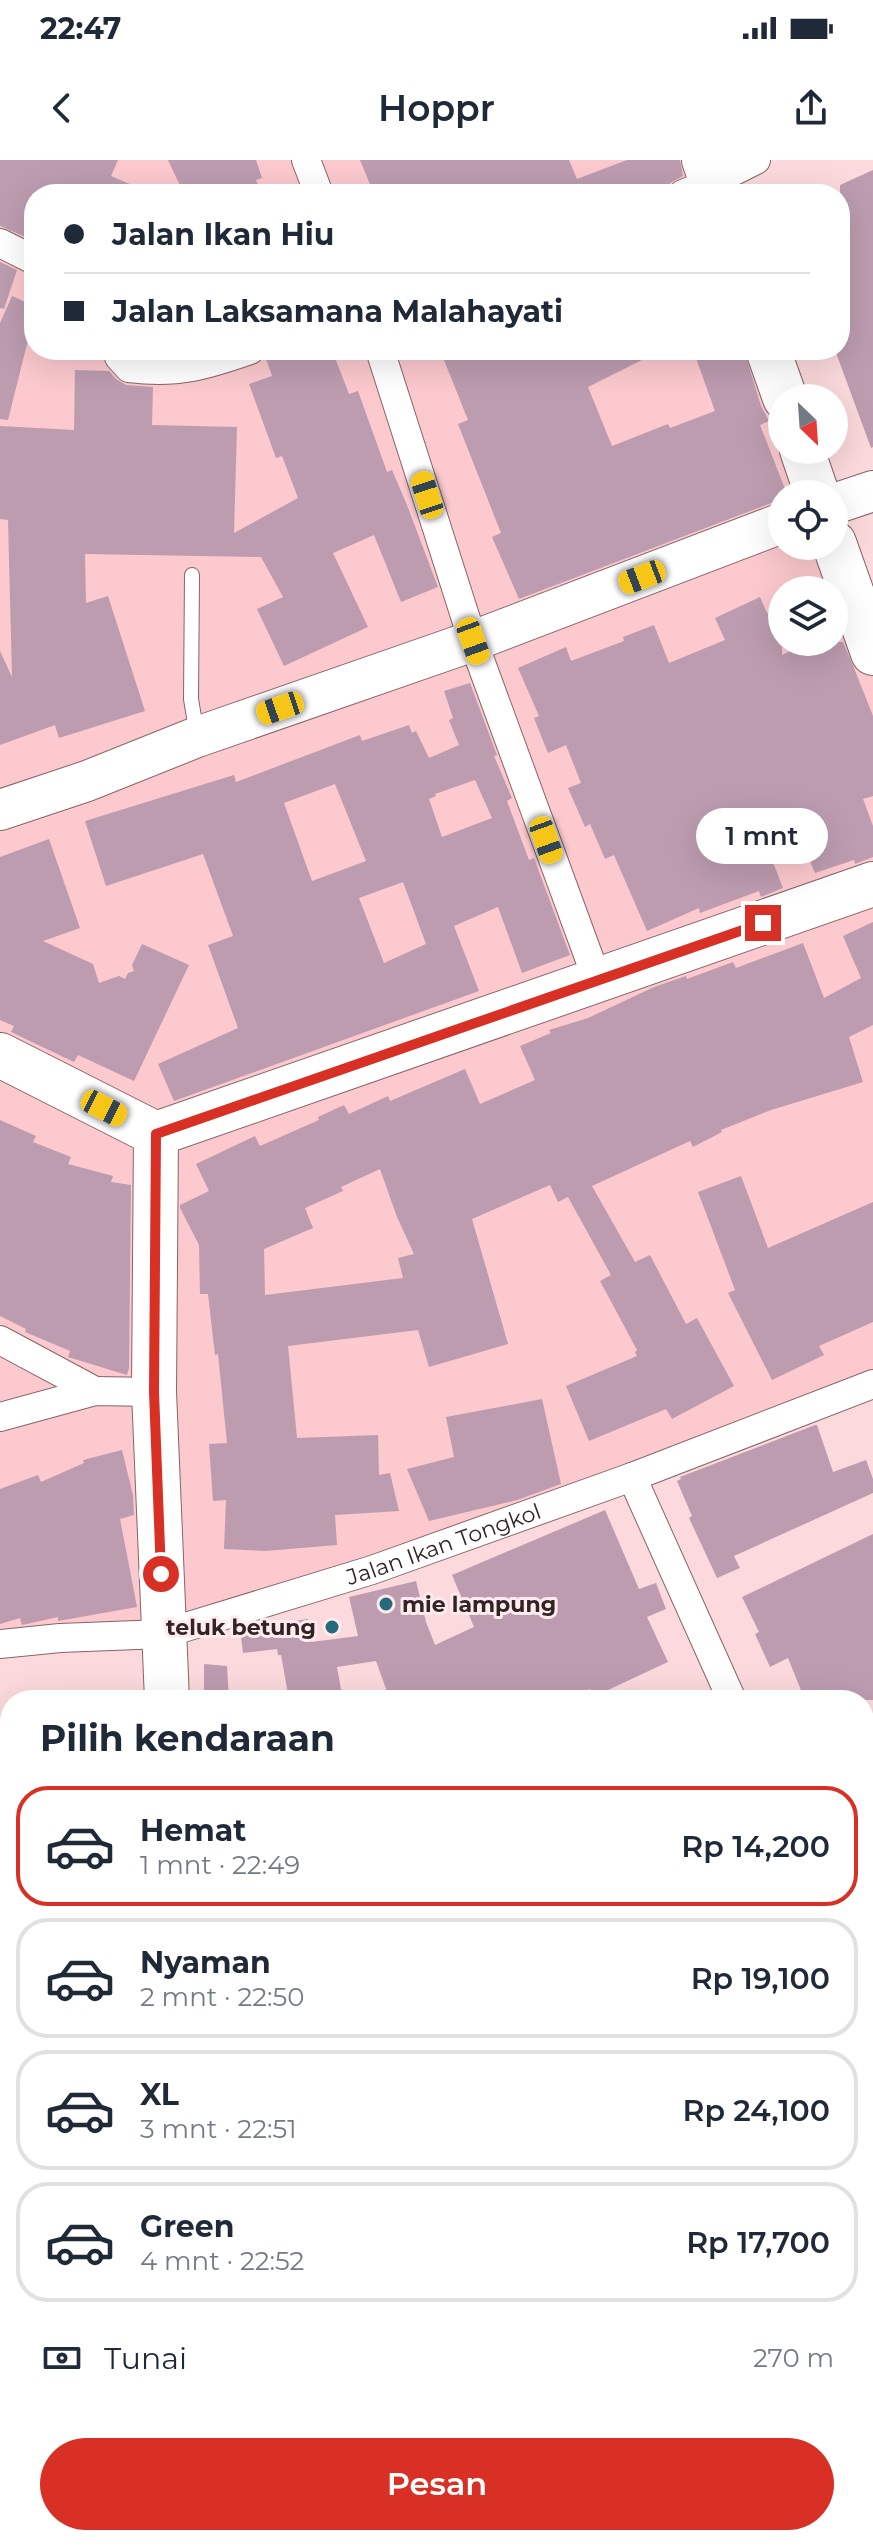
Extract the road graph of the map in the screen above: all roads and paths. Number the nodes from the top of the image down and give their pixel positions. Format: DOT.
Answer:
graph roads {
  1 [pos="306,160"];
  2 [pos="756,160"];
  3 [pos="704,183"];
  4 [pos="315,184"];
  5 [pos="0,243"];
  6 [pos="24,255"];
  7 [pos="122,360"];
  8 [pos="219,360"];
  9 [pos="383,360"];
  10 [pos="772,360"];
  11 [pos="780,384"];
  12 [pos="873,491"];
  13 [pos="848,499"];
  14 [pos="768,528"];
  15 [pos="840,560"];
  16 [pos="192,575"];
  17 [pos="473,641"];
  18 [pos="873,653"];
  19 [pos="197,737"];
  20 [pos="0,810"];
  21 [pos="873,884"];
  22 [pos="598,982"];
  23 [pos="0,1055"];
  24 [pos="156,1134"];
  25 [pos="0,1340"];
  26 [pos="873,1384"];
  27 [pos="95,1391"];
  28 [pos="154,1392"];
  29 [pos="0,1417"];
  30 [pos="632,1477"];
  31 [pos="163,1634"];
  32 [pos="0,1644"];
  33 [pos="166,1690"];
  34 [pos="728,1690"];
  1 -- 4 [label="street"];
  2 -- 3 [label="street"];
  5 -- 6 [label="street"];
  7 -- 8 [label="street"];
  9 -- 17 [label="street"];
  10 -- 11 [label="main road"];
  12 -- 13 [label="street"];
  14 -- 17 [label="street"];
  15 -- 18 [label="main road"];
  16 -- 19 [label="lane"];
  17 -- 19 [label="street"];
  17 -- 22 [label="street"];
  19 -- 20 [label="street"];
  21 -- 22 [label="main road"];
  22 -- 24 [label="main road"];
  23 -- 24 [label="main road"];
  24 -- 28 [label="main road"];
  25 -- 27 [label="street"];
  26 -- 30 [label="street, Jalan Ikan Tongkol"];
  27 -- 28 [label="street"];
  27 -- 29 [label="street"];
  28 -- 31 [label="main road"];
  30 -- 31 [label="street, Jalan Ikan Tongkol"];
  30 -- 34 [label="street"];
  31 -- 32 [label="street, Jalan Ikan Tongkol"];
  31 -- 33 [label="main road"];
}
